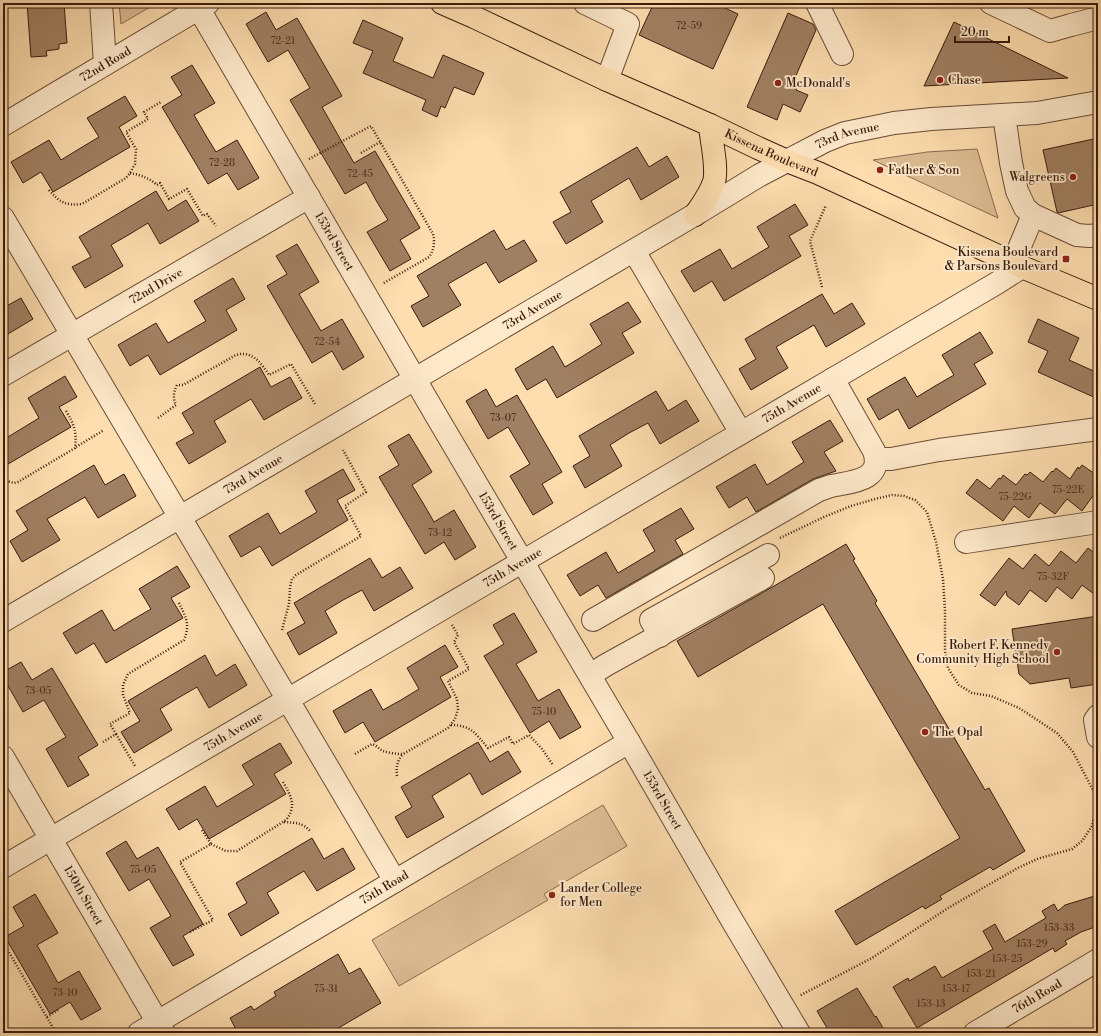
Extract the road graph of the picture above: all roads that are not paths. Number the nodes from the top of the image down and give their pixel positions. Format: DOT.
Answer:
graph roads {
  1 [pos="101,3"];
  2 [pos="443,3"];
  3 [pos="585,3"];
  4 [pos="817,3"];
  5 [pos="991,3"];
  6 [pos="1090,3"];
  7 [pos="203,6"];
  8 [pos="1098,18"];
  9 [pos="842,54"];
  10 [pos="106,64"];
  11 [pos="607,80"];
  12 [pos="1098,102"];
  13 [pos="1004,115"];
  14 [pos="3,125"];
  15 [pos="710,125"];
  16 [pos="787,161"];
  17 [pos="309,197"];
  18 [pos="695,215"];
  19 [pos="1033,215"];
  20 [pos="3,218"];
  21 [pos="1098,235"];
  22 [pos="634,251"];
  23 [pos="1017,265"];
  24 [pos="1096,300"];
  25 [pos="72,335"];
  26 [pos="3,375"];
  27 [pos="415,379"];
  28 [pos="833,379"];
  29 [pos="1098,429"];
  30 [pos="740,433"];
  31 [pos="877,459"];
  32 [pos="180,518"];
  33 [pos="1098,522"];
  34 [pos="966,542"];
  35 [pos="774,546"];
  36 [pos="522,562"];
  37 [pos="762,578"];
  38 [pos="593,620"];
  39 [pos="3,621"];
  40 [pos="660,636"];
  41 [pos="590,676"];
  42 [pos="288,700"];
  43 [pos="1098,716"];
  44 [pos="1098,737"];
  45 [pos="629,742"];
  46 [pos="3,757"];
  47 [pos="51,838"];
  48 [pos="3,867"];
  49 [pos="395,881"];
  50 [pos="1098,960"];
  51 [pos="161,1027"];
  52 [pos="139,1033"];
  53 [pos="799,1033"];
  54 [pos="975,1033"];
  1 -- 10 [label="street"];
  2 -- 11 [label="main road, Kissena Boulevard"];
  3 -- 11 [label="street"];
  4 -- 9 [label="street"];
  5 -- 8 [label="street"];
  6 -- 8 [label="street"];
  7 -- 10 [label="street, 72nd Road"];
  7 -- 17 [label="street, 153rd Street"];
  10 -- 14 [label="street, 72nd Road"];
  11 -- 15 [label="main road, Kissena Boulevard"];
  12 -- 13 [label="street, 73rd Avenue"];
  13 -- 16 [label="street, 73rd Avenue"];
  13 -- 19 [label="street"];
  15 -- 16 [label="main road, Kissena Boulevard"];
  15 -- 18 [label="main road"];
  16 -- 18 [label="street, 73rd Avenue"];
  16 -- 23 [label="main road, Kissena Boulevard"];
  17 -- 25 [label="street, 72nd Drive"];
  17 -- 27 [label="street, 153rd Street"];
  18 -- 22 [label="street, 73rd Avenue"];
  19 -- 21 [label="street"];
  19 -- 23 [label="street"];
  20 -- 25 [label="street"];
  22 -- 27 [label="street, 73rd Avenue"];
  22 -- 30 [label="street"];
  23 -- 24 [label="main road, Kissena Boulevard"];
  23 -- 28 [label="street, 75th Avenue"];
  25 -- 26 [label="street, 72nd Drive"];
  25 -- 32 [label="street"];
  27 -- 32 [label="street, 73rd Avenue"];
  27 -- 36 [label="street, 153rd Street"];
  28 -- 30 [label="street, 75th Avenue"];
  28 -- 31 [label="street"];
  29 -- 31 [label="street"];
  30 -- 36 [label="street, 75th Avenue"];
  31 -- 38 [label="street"];
  32 -- 39 [label="street, 73rd Avenue"];
  32 -- 42 [label="street"];
  33 -- 34 [label="street"];
  35 -- 40 [label="street"];
  36 -- 41 [label="street, 153rd Street"];
  36 -- 42 [label="street, 75th Avenue"];
  37 -- 40 [label="street"];
  40 -- 41 [label="street"];
  41 -- 45 [label="street, 153rd Street"];
  42 -- 47 [label="street, 75th Avenue"];
  42 -- 49 [label="street"];
  43 -- 44 [label="street"];
  45 -- 49 [label="street, 75th Road"];
  45 -- 53 [label="street, 153rd Street"];
  46 -- 47 [label="street, 150th Street"];
  47 -- 48 [label="street, 75th Avenue"];
  47 -- 51 [label="street, 150th Street"];
  49 -- 51 [label="street, 75th Road"];
  50 -- 54 [label="street, 76th Road"];
  51 -- 52 [label="street, 75th Road"];
}
